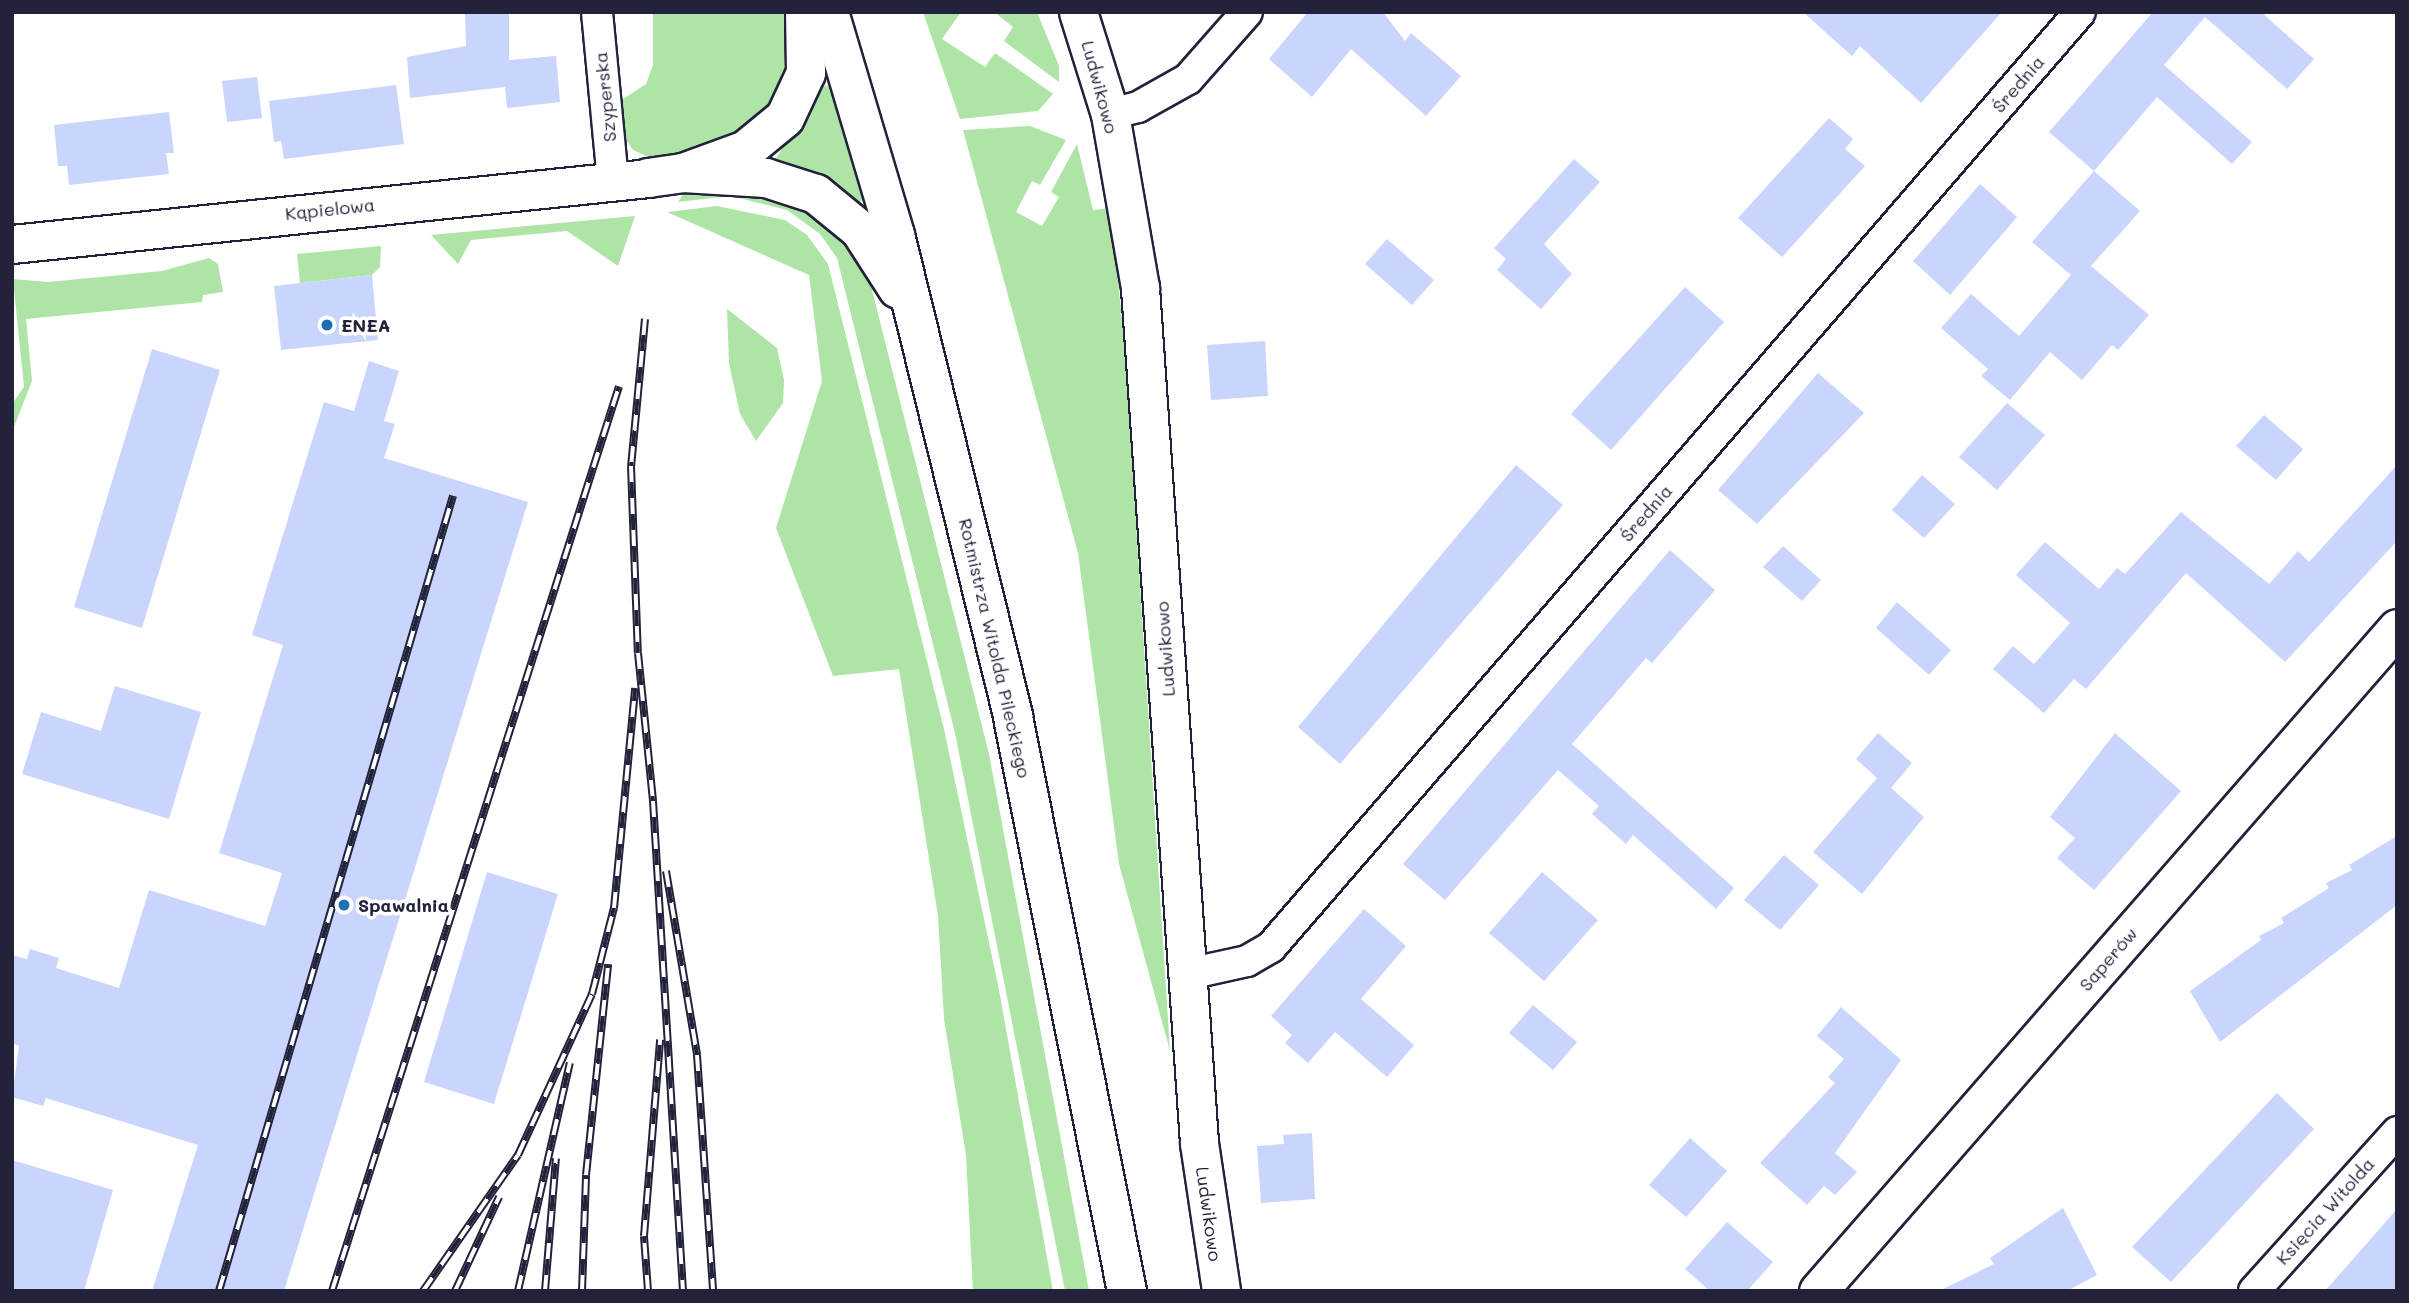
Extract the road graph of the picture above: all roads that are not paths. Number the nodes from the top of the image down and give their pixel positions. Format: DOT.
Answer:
graph roads {
  1 [pos="597,12"];
  2 [pos="805,12"];
  3 [pos="829,12"];
  4 [pos="1079,12"];
  5 [pos="1247,12"];
  6 [pos="2080,12"];
  7 [pos="1110,114"];
  8 [pos="648,177"];
  9 [pos="12,244"];
  10 [pos="921,341"];
  11 [pos="2397,628"];
  12 [pos="1188,974"];
  13 [pos="2397,1132"];
  14 [pos="1127,1291"];
  15 [pos="1221,1291"];
  16 [pos="1818,1291"];
  17 [pos="2254,1291"];
  1 -- 8 [label="street, Szyperska"];
  2 -- 8 [label="main road"];
  3 -- 10 [label="main road, Rotmistrza Witolda Pileckiego"];
  4 -- 7 [label="street, Ludwikowo"];
  5 -- 7 [label="street"];
  6 -- 12 [label="street, Średnia"];
  7 -- 12 [label="street, Ludwikowo"];
  8 -- 9 [label="street, Kąpielowa"];
  8 -- 10 [label="main road"];
  10 -- 14 [label="main road, Rotmistrza Witolda Pileckiego"];
  11 -- 16 [label="street, Saperów"];
  12 -- 15 [label="street, Ludwikowo"];
  13 -- 17 [label="street, Księcia Witolda"];
}
